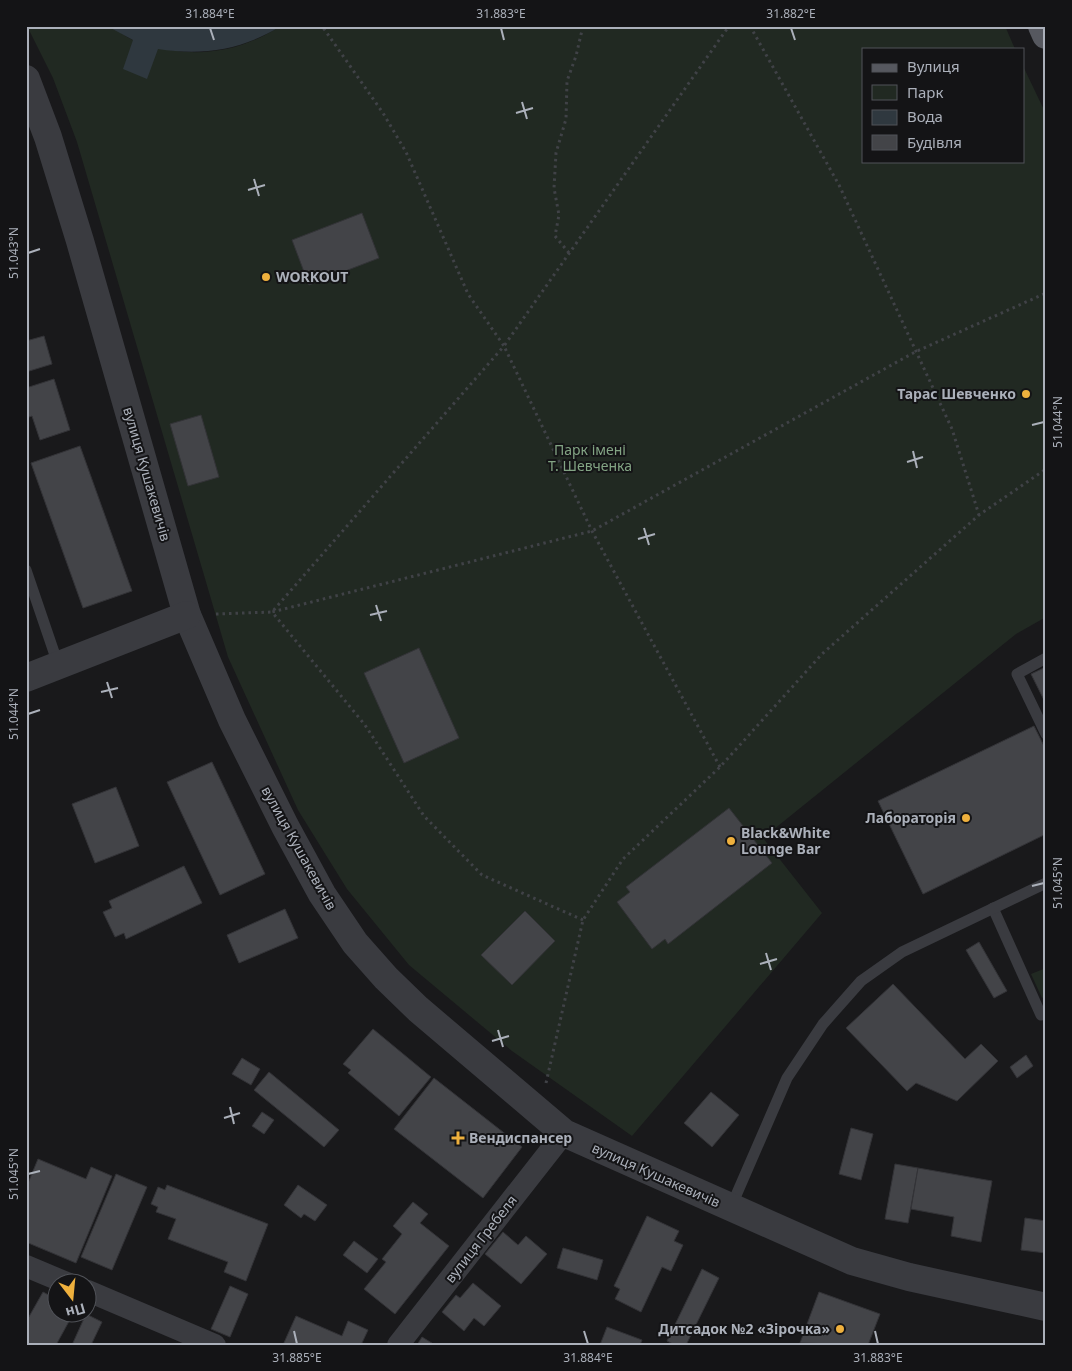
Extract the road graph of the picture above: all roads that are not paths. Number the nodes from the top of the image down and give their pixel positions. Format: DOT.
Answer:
graph roads {
  1 [pos="1042,26"];
  2 [pos="1046,35"];
  3 [pos="26,79"];
  4 [pos="26,570"];
  5 [pos="187,615"];
  6 [pos="1046,658"];
  7 [pos="58,664"];
  8 [pos="26,678"];
  9 [pos="1046,734"];
  10 [pos="1046,883"];
  11 [pos="993,908"];
  12 [pos="1043,1013"];
  13 [pos="1046,1026"];
  14 [pos="564,1133"];
  15 [pos="730,1209"];
  16 [pos="26,1266"];
  17 [pos="48,1275"];
  18 [pos="98,1295"];
  19 [pos="1046,1307"];
  20 [pos="215,1345"];
  21 [pos="398,1345"];
  1 -- 2 [label="main road"];
  3 -- 5 [label="street, вулиця Кушакевичів"];
  4 -- 7 [label="lane"];
  5 -- 7 [label="street"];
  5 -- 14 [label="street, вулиця Кушакевичів"];
  6 -- 9 [label="lane"];
  7 -- 8 [label="street"];
  10 -- 11 [label="lane"];
  11 -- 12 [label="lane"];
  11 -- 15 [label="lane"];
  12 -- 13 [label="lane"];
  14 -- 15 [label="street, вулиця Кушакевичів"];
  14 -- 21 [label="street, вулиця Гребеля"];
  15 -- 19 [label="street, вулиця Кушакевичів"];
  16 -- 17 [label="street"];
  18 -- 20 [label="street"];
}
